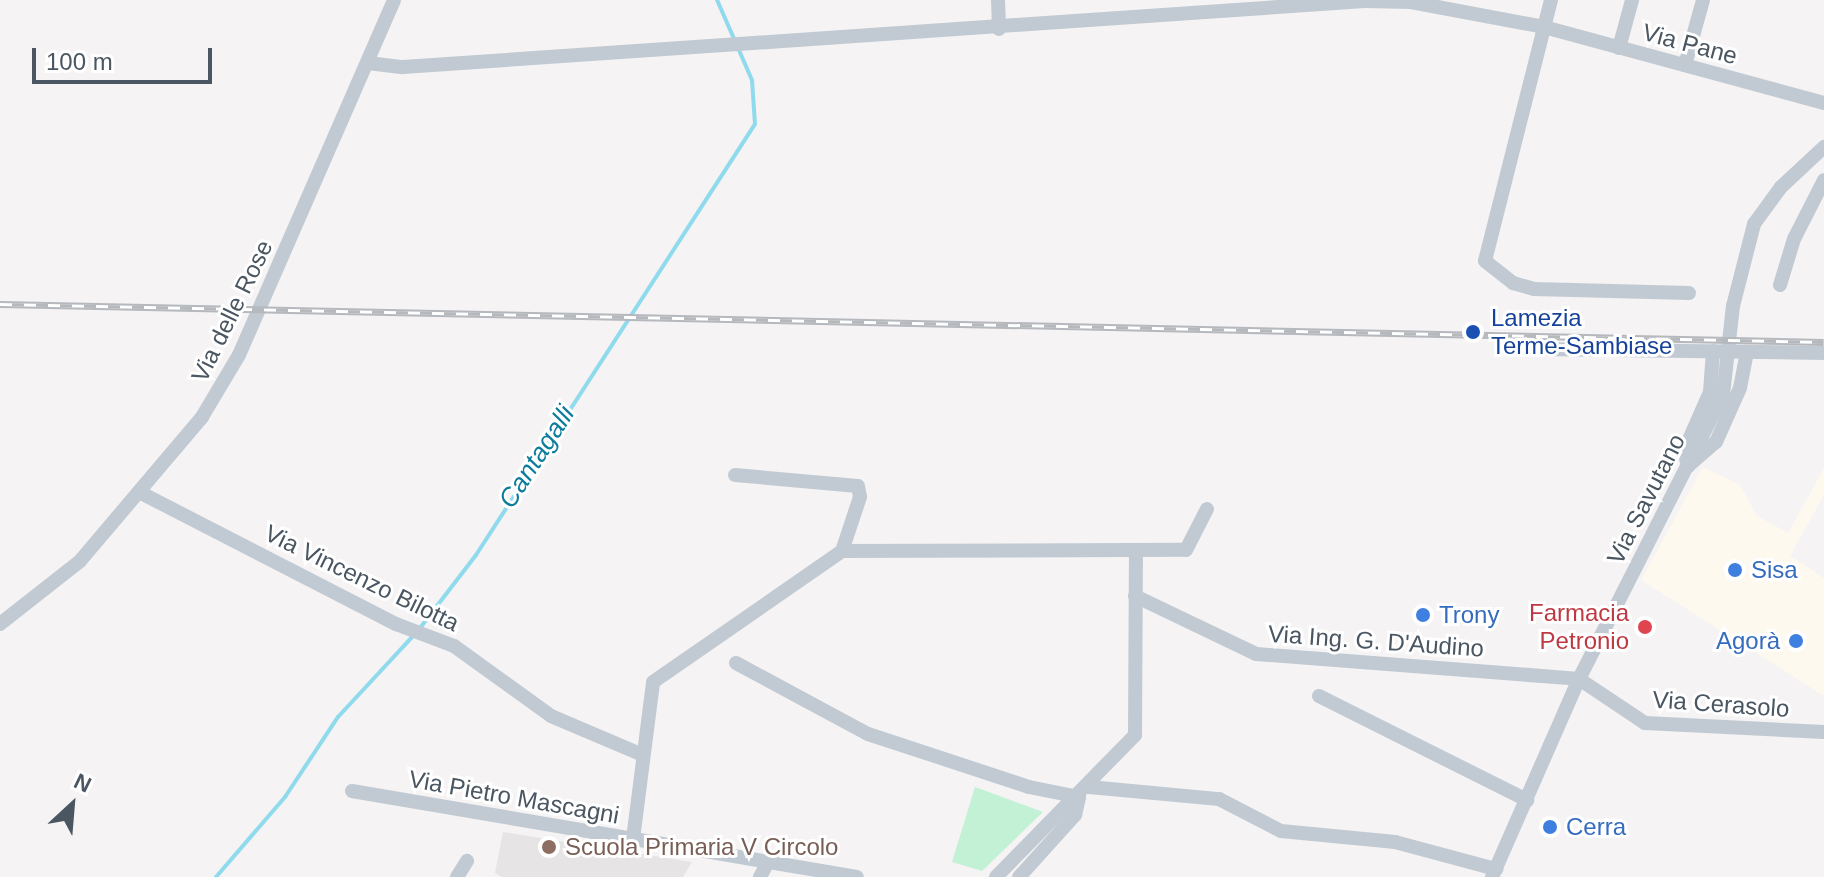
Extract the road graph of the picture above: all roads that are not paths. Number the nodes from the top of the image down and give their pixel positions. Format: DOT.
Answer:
graph roads {
  1 [pos="394,0"];
  2 [pos="998,0"];
  3 [pos="1551,0"];
  4 [pos="1632,0"];
  5 [pos="1703,0"];
  6 [pos="1468,6"];
  7 [pos="1544,27"];
  8 [pos="999,29"];
  9 [pos="1619,48"];
  10 [pos="368,63"];
  11 [pos="1685,65"];
  12 [pos="1823,103"];
  13 [pos="1824,147"];
  14 [pos="1824,180"];
  15 [pos="1780,285"];
  16 [pos="1689,293"];
  17 [pos="1540,349"];
  18 [pos="1716,352"];
  19 [pos="1743,352"];
  20 [pos="1824,353"];
  21 [pos="1688,466"];
  22 [pos="735,475"];
  23 [pos="141,493"];
  24 [pos="1207,509"];
  25 [pos="842,551"];
  26 [pos="1136,551"];
  27 [pos="1135,596"];
  28 [pos="0,624"];
  29 [pos="736,663"];
  30 [pos="1579,679"];
  31 [pos="1319,696"];
  32 [pos="1824,732"];
  33 [pos="643,755"];
  34 [pos="352,791"];
  35 [pos="1084,792"];
  36 [pos="1527,800"];
  37 [pos="633,839"];
  38 [pos="467,861"];
  39 [pos="768,862"];
  40 [pos="1494,873"];
  41 [pos="457,877"];
  42 [pos="760,877"];
  43 [pos="857,877"];
  44 [pos="996,877"];
  45 [pos="1019,877"];
  1 -- 10 [label="street, Via delle Rose"];
  2 -- 8 [label="street"];
  3 -- 7 [label="street"];
  4 -- 9 [label="street"];
  5 -- 11 [label="street"];
  6 -- 7 [label="street, Via Pane"];
  6 -- 8 [label="street, Via Pane"];
  7 -- 9 [label="street, Via Pane"];
  7 -- 16 [label="street"];
  8 -- 10 [label="street, Via Pane"];
  9 -- 11 [label="street, Via Pane"];
  10 -- 23 [label="street, Via delle Rose"];
  11 -- 12 [label="street, Via Pane"];
  13 -- 21 [label="street, Via Savutano"];
  14 -- 15 [label="street"];
  17 -- 18 [label="street"];
  18 -- 19 [label="street"];
  18 -- 21 [label="street"];
  19 -- 20 [label="street"];
  19 -- 21 [label="street"];
  21 -- 30 [label="street, Via Savutano"];
  22 -- 25 [label="street"];
  23 -- 28 [label="street, Via delle Rose"];
  23 -- 33 [label="street, Via Vincenzo Bilotta"];
  24 -- 26 [label="street"];
  25 -- 26 [label="street"];
  25 -- 33 [label="street"];
  26 -- 27 [label="street"];
  27 -- 30 [label="street, Via Ing. G. D'Audino"];
  27 -- 35 [label="street"];
  29 -- 35 [label="street"];
  30 -- 32 [label="street, Via Cerasolo"];
  30 -- 36 [label="street, Via Savutano"];
  31 -- 36 [label="street"];
  33 -- 37 [label="street"];
  34 -- 37 [label="street, Via Pietro Mascagni"];
  35 -- 40 [label="street"];
  35 -- 44 [label="street"];
  35 -- 45 [label="street"];
  36 -- 40 [label="street, Via Savutano"];
  37 -- 39 [label="street, Via Pietro Mascagni"];
  38 -- 41 [label="street"];
  39 -- 42 [label="street"];
  39 -- 43 [label="street, Via Pietro Mascagni"];
}
